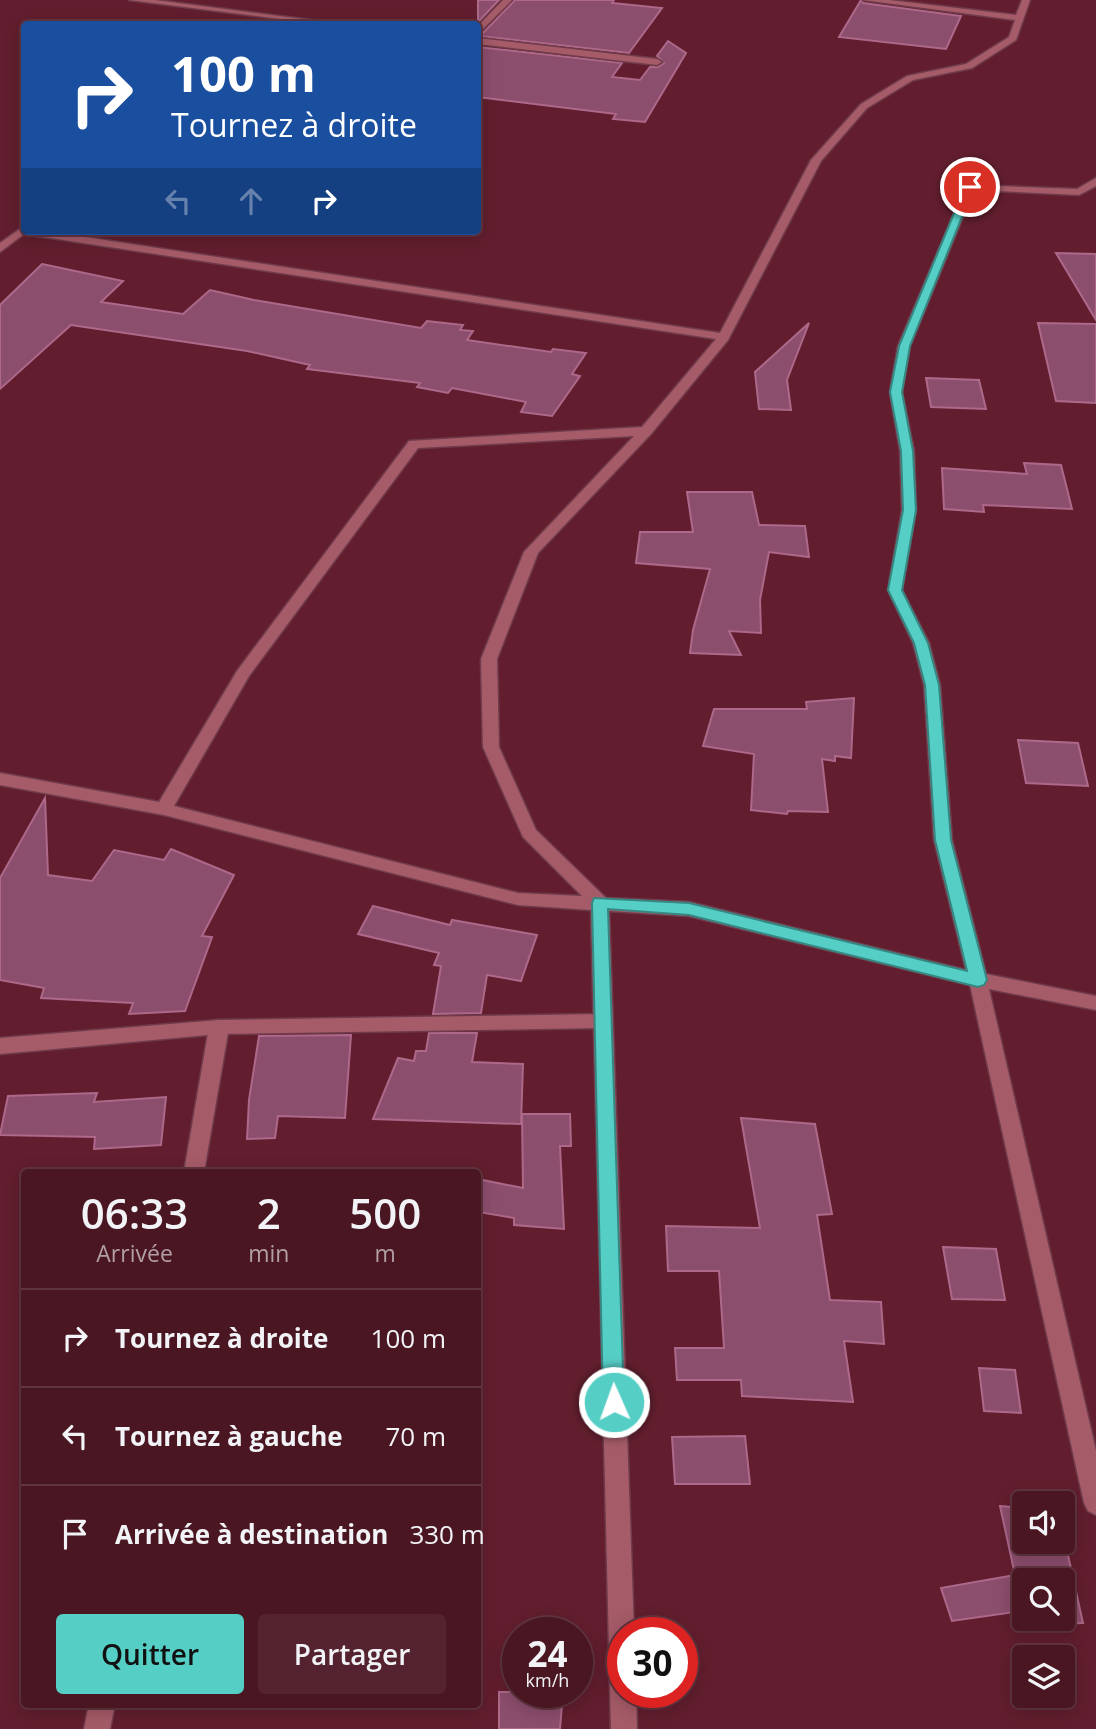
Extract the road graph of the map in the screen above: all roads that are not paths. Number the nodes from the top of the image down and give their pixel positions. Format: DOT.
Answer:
graph roads {
  1 [pos="133,0"];
  2 [pos="508,0"];
  3 [pos="867,0"];
  4 [pos="1026,0"];
  5 [pos="281,18"];
  6 [pos="1020,18"];
  7 [pos="276,21"];
  8 [pos="310,21"];
  9 [pos="481,29"];
  10 [pos="481,41"];
  11 [pos="657,62"];
  12 [pos="1096,181"];
  13 [pos="1079,191"];
  14 [pos="1096,193"];
  15 [pos="21,232"];
  16 [pos="57,235"];
  17 [pos="0,249"];
  18 [pos="724,337"];
  19 [pos="646,431"];
  20 [pos="0,779"];
  21 [pos="164,809"];
  22 [pos="600,903"];
  23 [pos="978,980"];
  24 [pos="1096,1003"];
  25 [pos="602,1021"];
  26 [pos="219,1027"];
  27 [pos="0,1046"];
  28 [pos="195,1169"];
  29 [pos="1096,1503"];
  30 [pos="101,1708"];
  31 [pos="97,1729"];
  32 [pos="624,1729"];
  1 -- 5 [label="street"];
  2 -- 9 [label="street"];
  3 -- 6 [label="street"];
  4 -- 6 [label="street"];
  5 -- 7 [label="street"];
  5 -- 8 [label="street"];
  6 -- 18 [label="street"];
  10 -- 11 [label="street"];
  12 -- 13 [label="street"];
  13 -- 14 [label="street"];
  13 -- 23 [label="street"];
  15 -- 17 [label="street"];
  16 -- 18 [label="street"];
  18 -- 19 [label="street"];
  19 -- 21 [label="street"];
  19 -- 22 [label="street"];
  20 -- 21 [label="street"];
  21 -- 22 [label="street"];
  22 -- 23 [label="street"];
  22 -- 25 [label="street"];
  23 -- 24 [label="street"];
  23 -- 29 [label="street"];
  25 -- 26 [label="street"];
  25 -- 32 [label="street"];
  26 -- 27 [label="street"];
  26 -- 28 [label="street"];
  30 -- 31 [label="street"];
}
